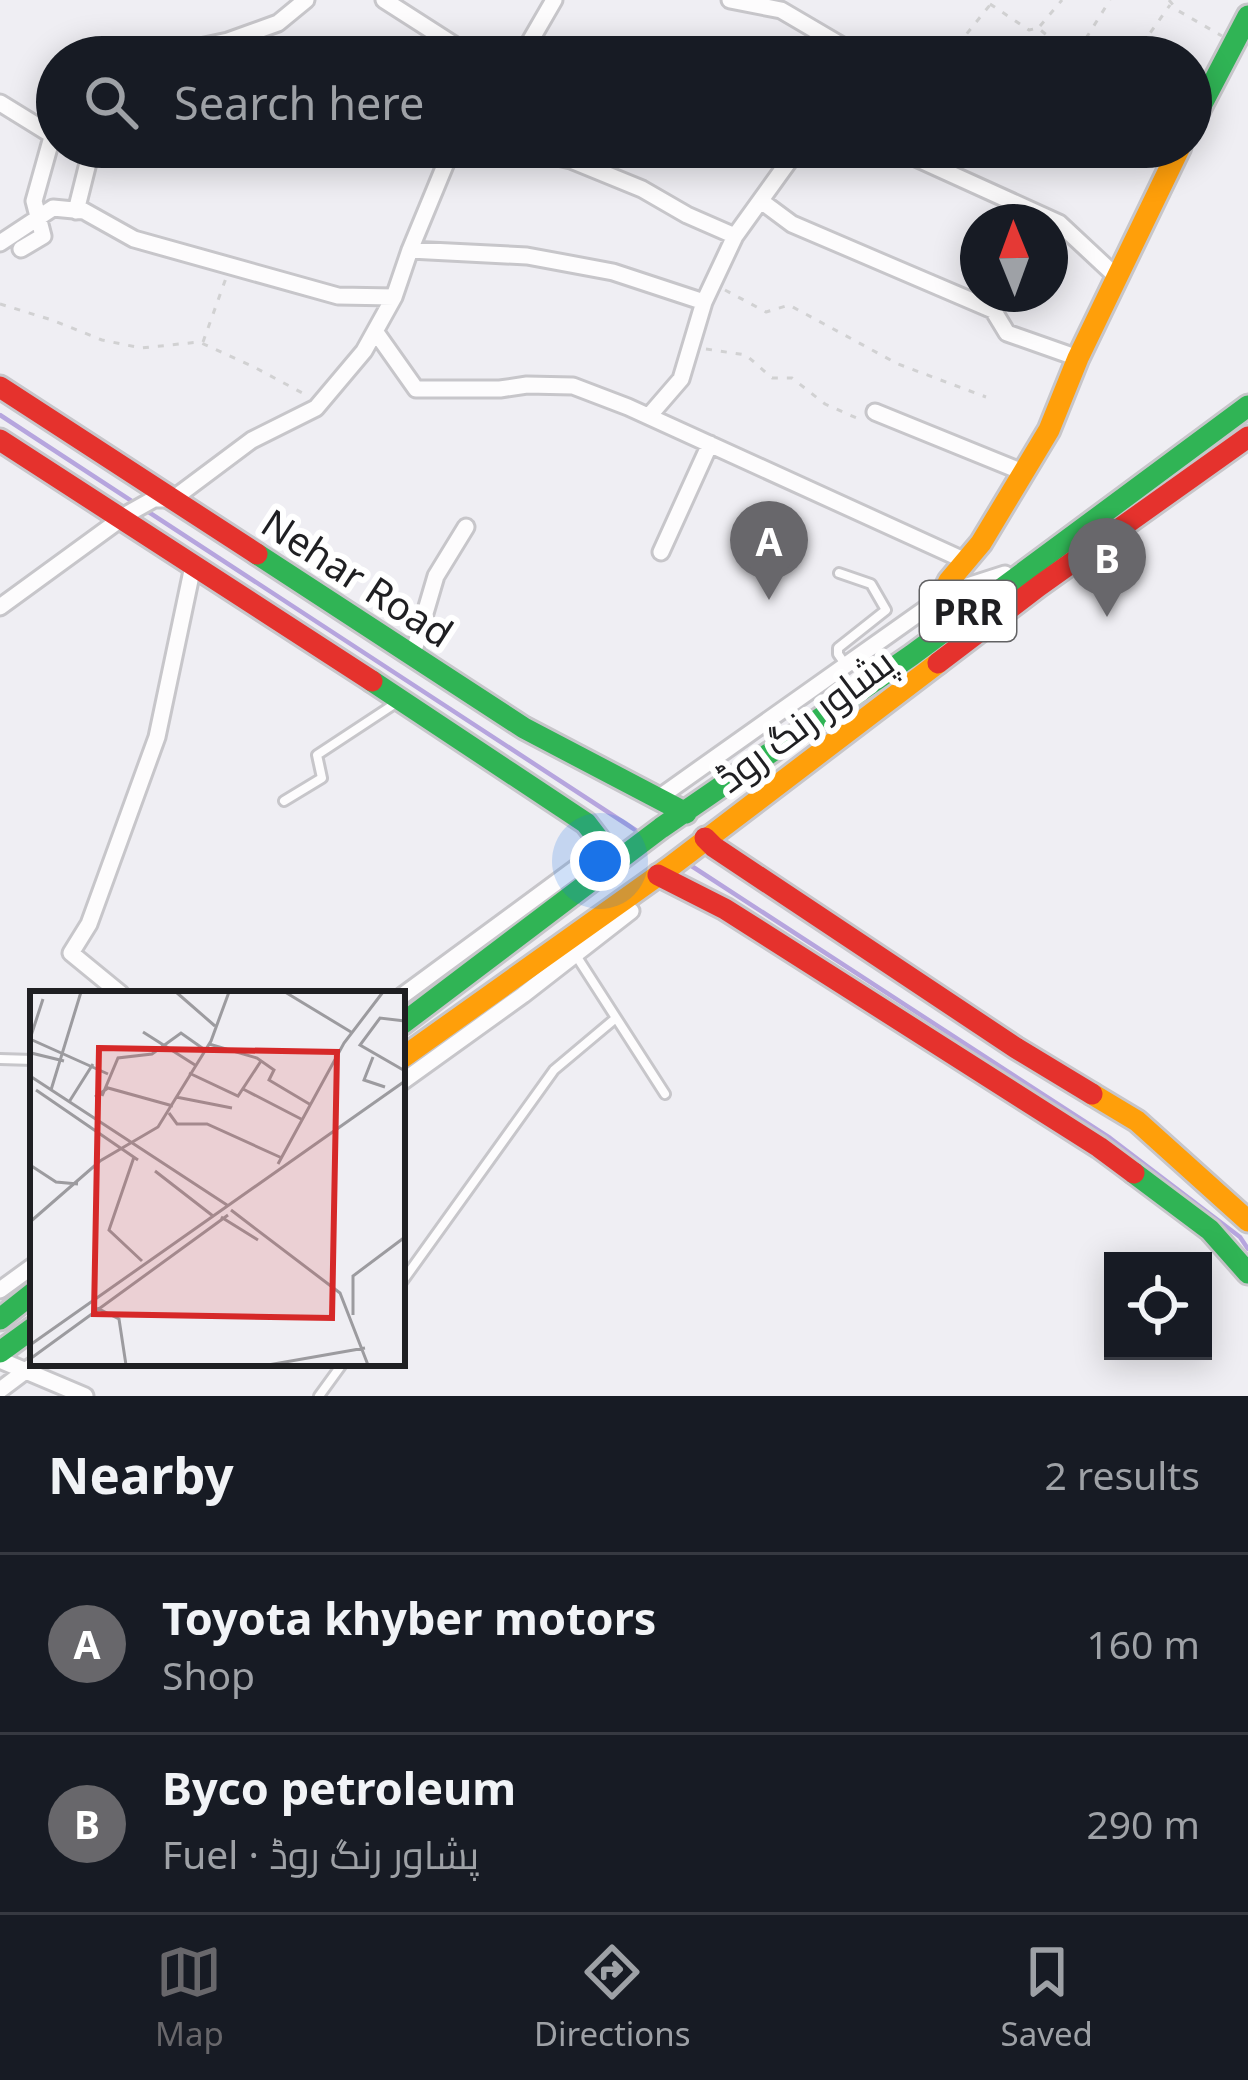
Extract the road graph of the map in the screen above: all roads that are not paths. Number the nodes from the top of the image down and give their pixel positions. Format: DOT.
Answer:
graph roads {
  1 [pos="306,0"];
  2 [pos="383,0"];
  3 [pos="554,0"];
  4 [pos="730,0"];
  5 [pos="1248,16"];
  6 [pos="242,36"];
  7 [pos="440,36"];
  8 [pos="533,36"];
  9 [pos="824,36"];
  10 [pos="1212,85"];
  11 [pos="0,103"];
  12 [pos="36,119"];
  13 [pos="43,168"];
  14 [pos="87,168"];
  15 [pos="444,168"];
  16 [pos="590,168"];
  17 [pos="785,168"];
  18 [pos="938,168"];
  19 [pos="1170,168"];
  20 [pos="761,201"];
  21 [pos="76,211"];
  22 [pos="38,218"];
  23 [pos="735,236"];
  24 [pos="0,243"];
  25 [pos="21,249"];
  26 [pos="410,250"];
  27 [pos="1118,278"];
  28 [pos="394,297"];
  29 [pos="704,302"];
  30 [pos="375,331"];
  31 [pos="1078,358"];
  32 [pos="0,387"];
  33 [pos="1248,406"];
  34 [pos="875,412"];
  35 [pos="649,416"];
  36 [pos="1248,437"];
  37 [pos="0,440"];
  38 [pos="710,444"];
  39 [pos="1174,460"];
  40 [pos="1025,473"];
  41 [pos="1185,482"];
  42 [pos="1144,497"];
  43 [pos="164,499"];
  44 [pos="125,516"];
  45 [pos="466,527"];
  46 [pos="661,553"];
  47 [pos="968,562"];
  48 [pos="193,566"];
  49 [pos="1029,566"];
  50 [pos="839,573"];
  51 [pos="949,592"];
  52 [pos="0,607"];
  53 [pos="413,654"];
  54 [pos="846,665"];
  55 [pos="401,700"];
  56 [pos="657,800"];
  57 [pos="284,801"];
  58 [pos="686,813"];
  59 [pos="705,844"];
  60 [pos="607,858"];
  61 [pos="666,874"];
  62 [pos="571,947"];
  63 [pos="117,991"];
  64 [pos="405,994"];
  65 [pos="616,1018"];
  66 [pos="405,1022"];
  67 [pos="405,1056"];
  68 [pos="0,1058"];
  69 [pos="30,1060"];
  70 [pos="405,1080"];
  71 [pos="665,1094"];
  72 [pos="1248,1222"];
  73 [pos="30,1268"];
  74 [pos="1248,1273"];
  75 [pos="405,1278"];
  76 [pos="0,1290"];
  77 [pos="30,1295"];
  78 [pos="0,1319"];
  79 [pos="30,1331"];
  80 [pos="0,1356"];
  81 [pos="341,1366"];
  82 [pos="31,1367"];
  83 [pos="0,1390"];
  84 [pos="86,1396"];
  85 [pos="319,1396"];
  1 -- 6 [label="street"];
  2 -- 7 [label="street"];
  3 -- 8 [label="street"];
  4 -- 9 [label="street"];
  5 -- 10 [label="main road"];
  11 -- 12 [label="street"];
  13 -- 22 [label="street"];
  14 -- 21 [label="street"];
  15 -- 26 [label="street"];
  16 -- 23 [label="street"];
  17 -- 20 [label="street"];
  18 -- 27 [label="street"];
  19 -- 27 [label="main road"];
  20 -- 23 [label="street"];
  20 -- 31 [label="street"];
  21 -- 22 [label="street"];
  21 -- 28 [label="street"];
  22 -- 24 [label="street"];
  22 -- 25 [label="street"];
  23 -- 29 [label="street"];
  26 -- 28 [label="street"];
  26 -- 29 [label="street"];
  27 -- 31 [label="main road"];
  28 -- 30 [label="street"];
  29 -- 35 [label="street"];
  30 -- 35 [label="street"];
  30 -- 43 [label="street"];
  31 -- 40 [label="main road"];
  32 -- 43 [label="main road, Nehar Road"];
  33 -- 39 [label="main road, پشاور رنگ روڈ / PRR"];
  34 -- 40 [label="street"];
  35 -- 38 [label="street"];
  36 -- 41 [label="main road, پشاور رنگ روڈ / PRR"];
  37 -- 44 [label="main road"];
  38 -- 46 [label="street"];
  38 -- 47 [label="street"];
  39 -- 41 [label="main road"];
  39 -- 42 [label="main road, پشاور رنگ روڈ / PRR"];
  40 -- 47 [label="main road"];
  41 -- 42 [label="main road, پشاور رنگ روڈ / PRR"];
  42 -- 49 [label="main road, پشاور رنگ روڈ / PRR"];
  42 -- 59 [label="main road, پشاور رنگ روڈ / PRR"];
  43 -- 44 [label="street"];
  43 -- 53 [label="main road, Nehar Road"];
  44 -- 48 [label="main road"];
  44 -- 52 [label="street"];
  45 -- 53 [label="street"];
  47 -- 51 [label="main road"];
  48 -- 55 [label="main road"];
  48 -- 63 [label="street"];
  49 -- 51 [label="street"];
  49 -- 58 [label="main road, پشاور رنگ روڈ / PRR"];
  50 -- 54 [label="lane"];
  51 -- 54 [label="street"];
  53 -- 56 [label="main road, Nehar Road"];
  54 -- 56 [label="street"];
  55 -- 57 [label="lane"];
  55 -- 60 [label="main road"];
  56 -- 58 [label="main road, Nehar Road"];
  58 -- 60 [label="main road, پشاور رنگ روڈ / PRR"];
  59 -- 61 [label="main road, پشاور رنگ روڈ / PRR"];
  59 -- 72 [label="main road"];
  60 -- 64 [label="street"];
  60 -- 66 [label="main road, پشاور رنگ روڈ / PRR"];
  61 -- 62 [label="main road, پشاور رنگ روڈ / PRR"];
  61 -- 74 [label="main road"];
  62 -- 65 [label="lane"];
  62 -- 67 [label="main road, پشاور رنگ روڈ / PRR"];
  62 -- 70 [label="street"];
  65 -- 71 [label="lane"];
  65 -- 75 [label="lane"];
  68 -- 69 [label="lane"];
  73 -- 76 [label="street"];
  77 -- 78 [label="main road"];
  79 -- 80 [label="main road"];
  80 -- 82 [label="street"];
  81 -- 85 [label="lane"];
  82 -- 83 [label="street"];
  82 -- 84 [label="street"];
}
